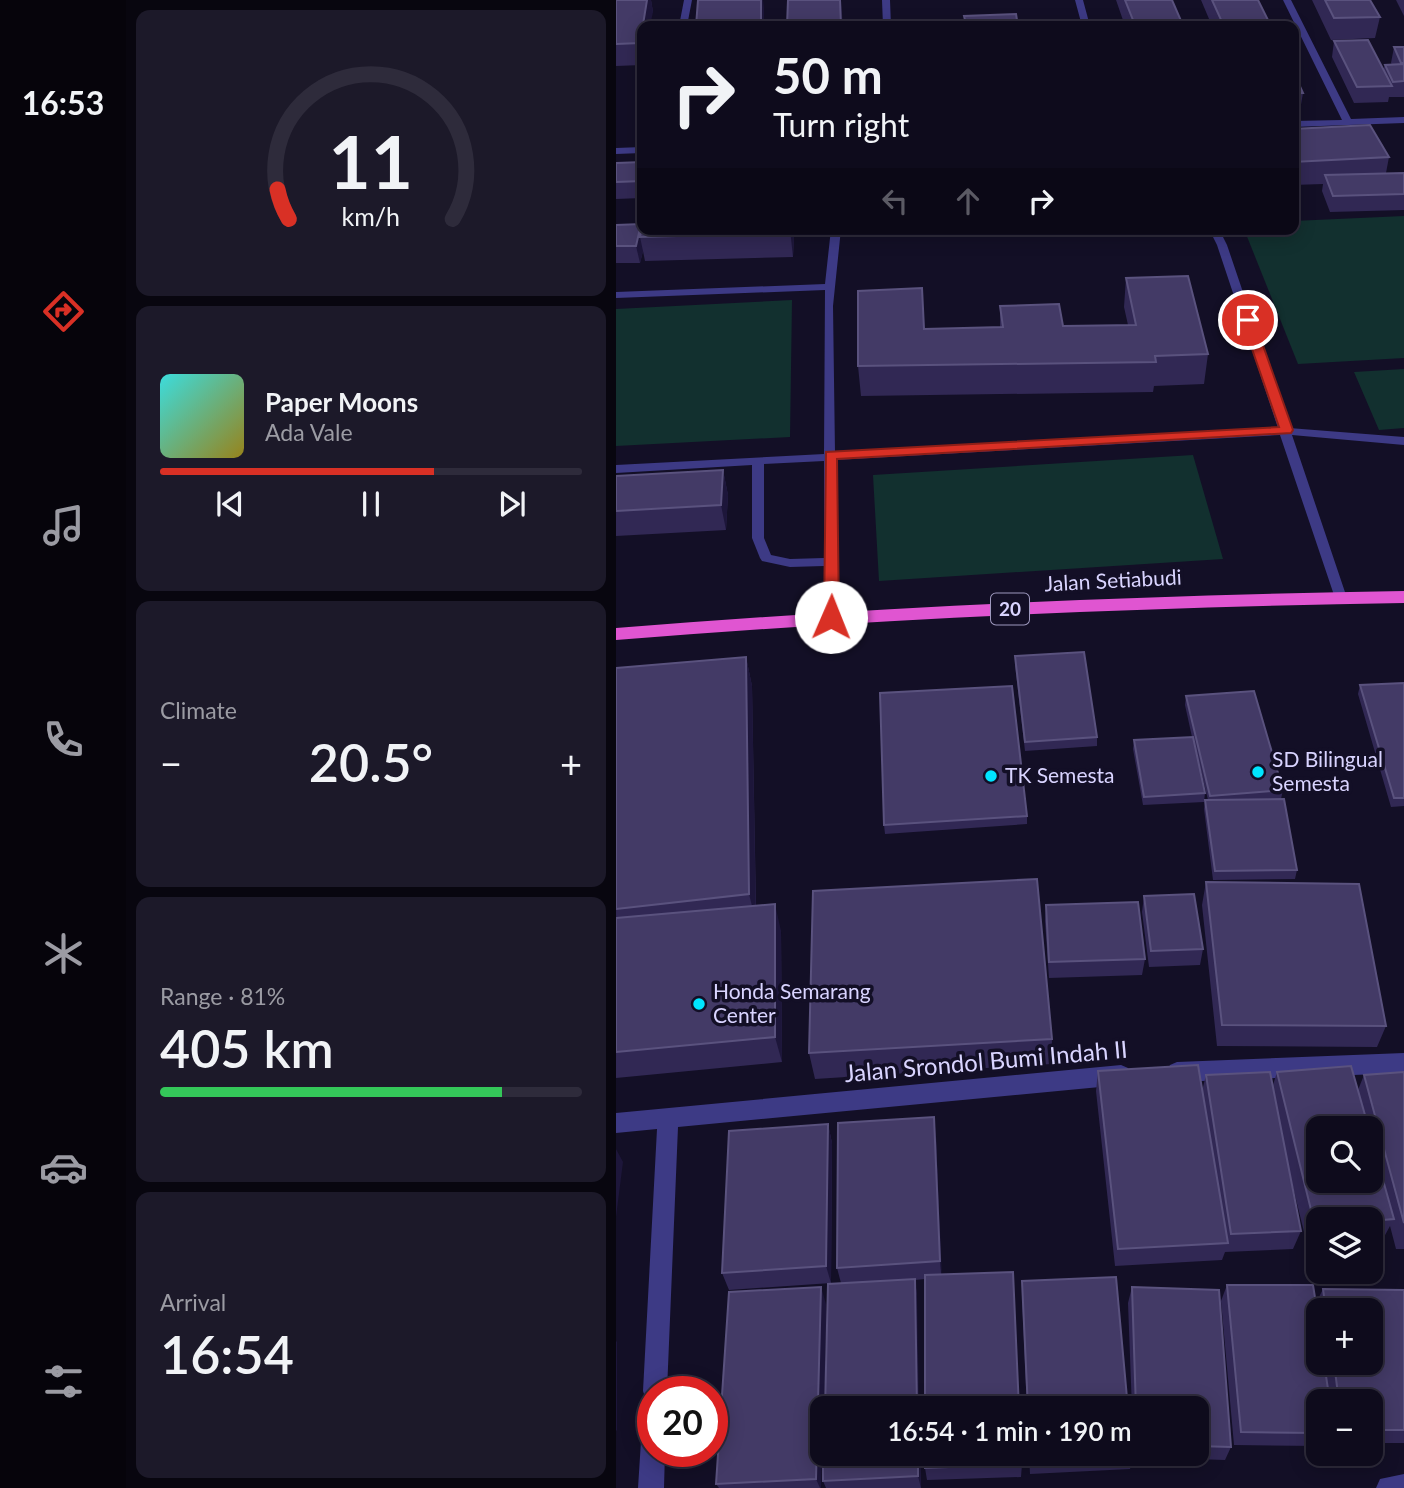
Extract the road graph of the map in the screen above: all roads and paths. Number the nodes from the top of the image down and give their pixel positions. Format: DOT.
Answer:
graph roads {
  1 [pos="688,0"];
  2 [pos="886,0"];
  3 [pos="1079,0"];
  4 [pos="1287,0"];
  5 [pos="684,21"];
  6 [pos="887,21"];
  7 [pos="1085,21"];
  8 [pos="1298,21"];
  9 [pos="1299,24"];
  10 [pos="1404,120"];
  11 [pos="1348,122"];
  12 [pos="1299,124"];
  13 [pos="637,150"];
  14 [pos="616,151"];
  15 [pos="835,235"];
  16 [pos="1216,235"];
  17 [pos="830,287"];
  18 [pos="616,296"];
  19 [pos="1286,430"];
  20 [pos="1404,441"];
  21 [pos="831,455"];
  22 [pos="758,460"];
  23 [pos="616,469"];
  24 [pos="833,562"];
  25 [pos="1404,597"];
  26 [pos="1341,598"];
  27 [pos="831,617"];
  28 [pos="616,634"];
  29 [pos="1404,1063"];
  30 [pos="668,1118"];
  31 [pos="616,1122"];
  32 [pos="656,1376"];
  33 [pos="652,1467"];
  34 [pos="1404,1487"];
  35 [pos="651,1488"];
  36 [pos="1389,1488"];
  1 -- 5 [label="lane"];
  2 -- 6 [label="lane"];
  3 -- 7 [label="lane"];
  4 -- 8 [label="lane"];
  9 -- 11 [label="lane"];
  10 -- 11 [label="lane"];
  11 -- 12 [label="lane"];
  13 -- 14 [label="lane"];
  15 -- 17 [label="lane"];
  16 -- 19 [label="lane"];
  17 -- 18 [label="lane"];
  17 -- 21 [label="lane"];
  19 -- 20 [label="lane"];
  19 -- 21 [label="lane"];
  19 -- 26 [label="lane"];
  21 -- 22 [label="lane"];
  21 -- 24 [label="lane"];
  22 -- 23 [label="lane"];
  22 -- 24 [label="lane"];
  24 -- 27 [label="lane"];
  25 -- 26 [label="highway, Jalan Setiabudi / 20"];
  26 -- 27 [label="highway, Jalan Setiabudi / 20"];
  27 -- 28 [label="highway, Jalan Setiabudi / 20"];
  29 -- 30 [label="street, Jalan Srondol Bumi Indah II"];
  30 -- 31 [label="street, Jalan Srondol Bumi Indah II"];
  30 -- 32 [label="street"];
  33 -- 35 [label="street"];
  34 -- 36 [label="street"];
}
